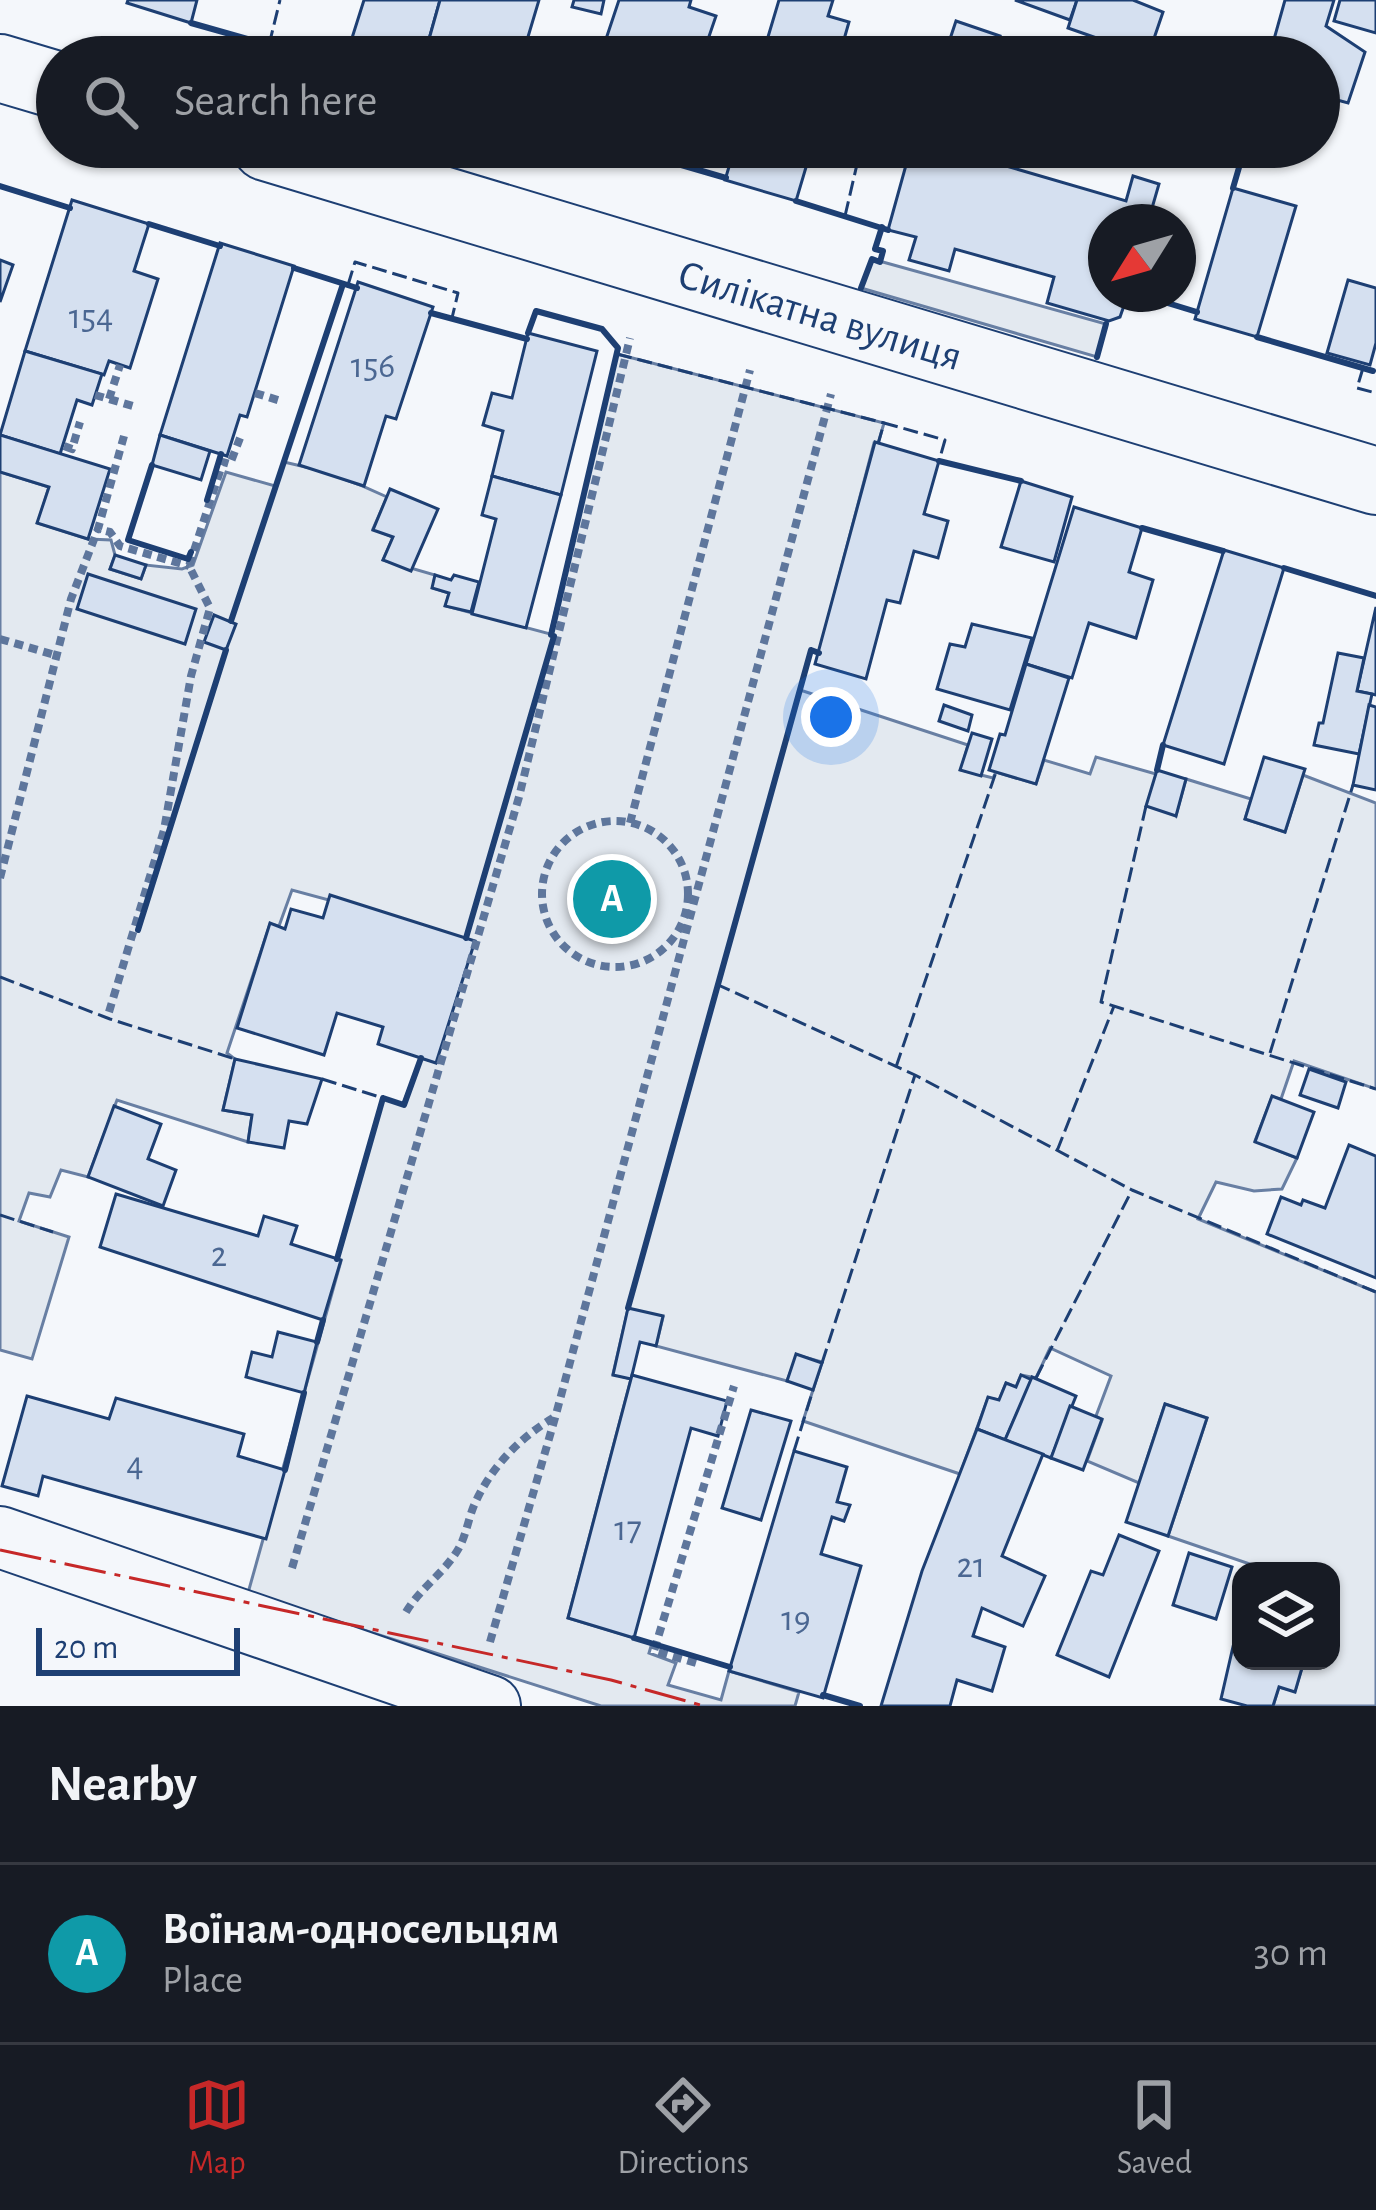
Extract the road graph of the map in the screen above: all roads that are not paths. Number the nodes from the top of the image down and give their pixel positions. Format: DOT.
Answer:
graph roads {
  1 [pos="0,68"];
  2 [pos="36,79"];
  3 [pos="336,168"];
  4 [pos="1376,481"];
  5 [pos="0,1537"];
  6 [pos="385,1666"];
  7 [pos="482,1703"];
  1 -- 2 [label="street"];
  3 -- 4 [label="street, Силікатна вулиця"];
  5 -- 6 [label="street"];
  6 -- 7 [label="street"];
}
